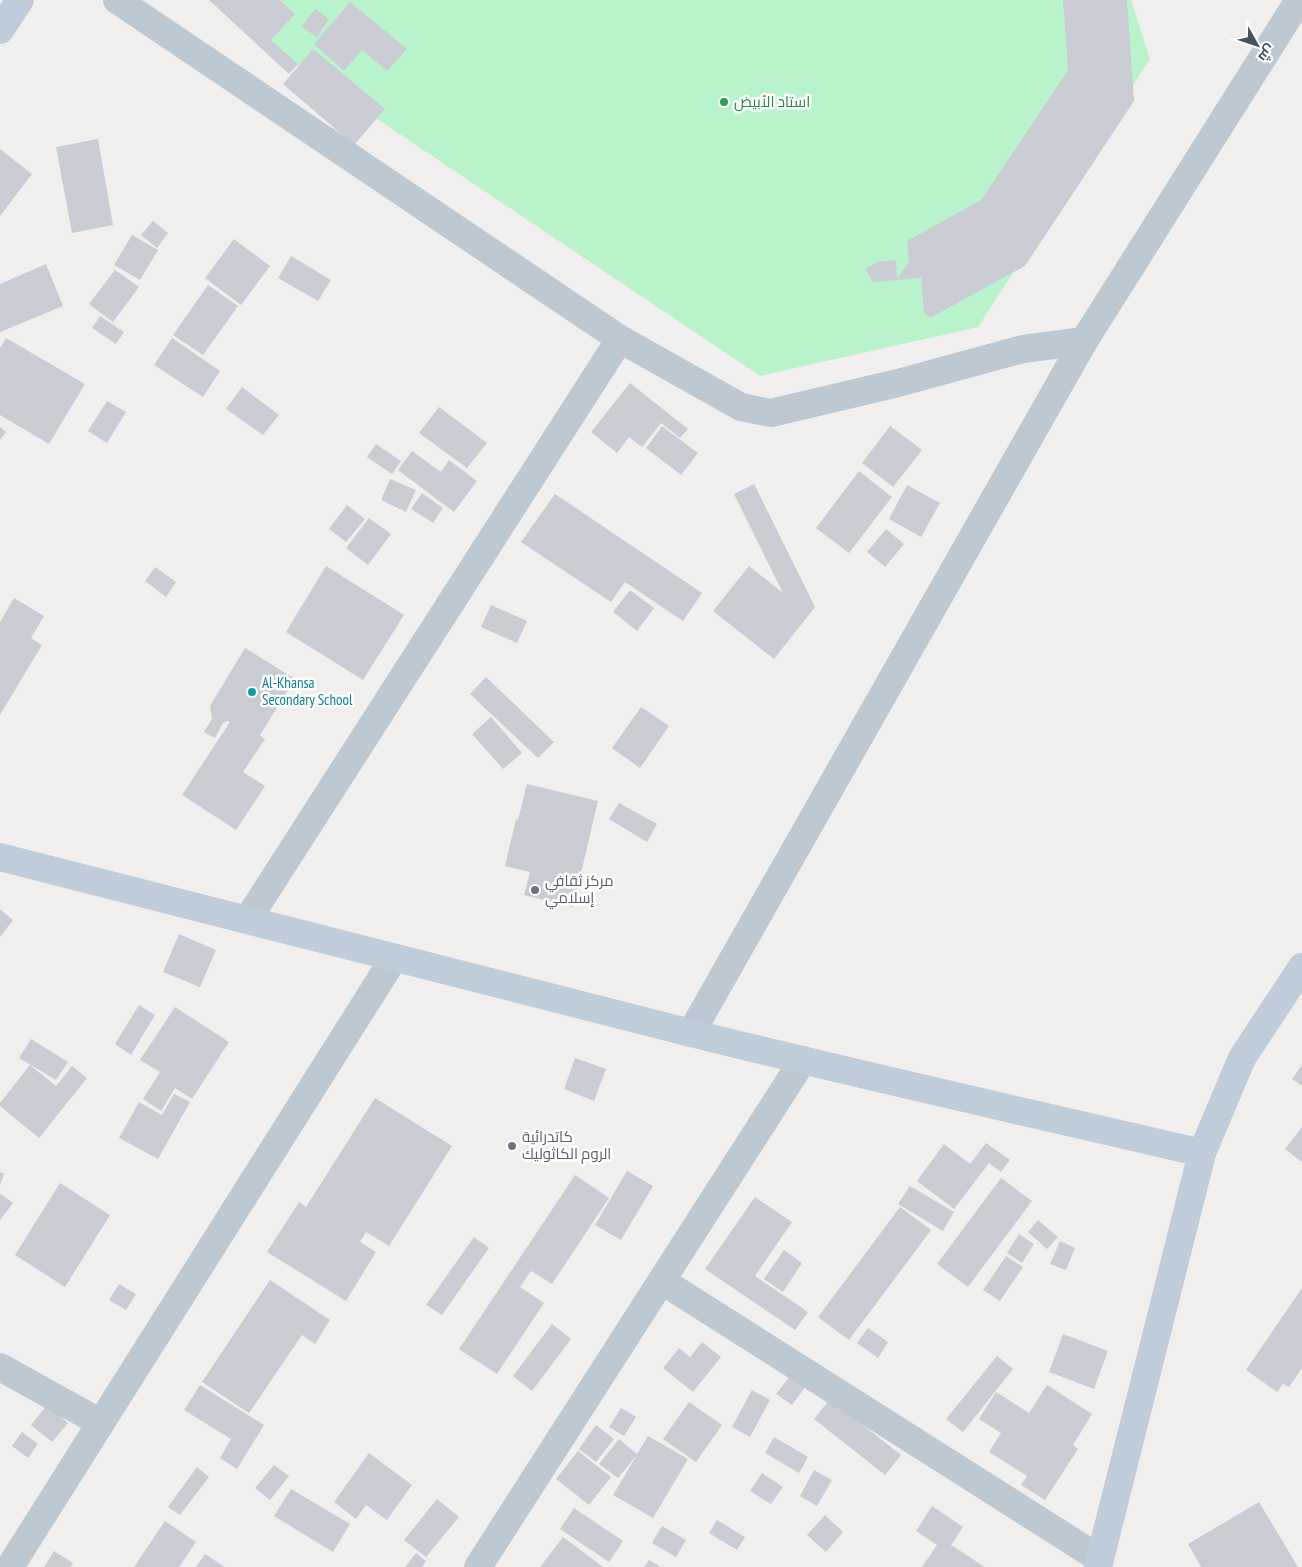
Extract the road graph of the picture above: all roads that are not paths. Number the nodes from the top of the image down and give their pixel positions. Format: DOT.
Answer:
graph roads {
  1 [pos="20,0"];
  2 [pos="117,0"];
  3 [pos="1299,0"];
  4 [pos="0,30"];
  5 [pos="620,339"];
  6 [pos="1084,341"];
  7 [pos="0,857"];
  8 [pos="248,919"];
  9 [pos="394,958"];
  10 [pos="1302,967"];
  11 [pos="690,1033"];
  12 [pos="803,1060"];
  13 [pos="1202,1152"];
  14 [pos="662,1281"];
  15 [pos="0,1367"];
  16 [pos="101,1423"];
  17 [pos="1099,1563"];
  18 [pos="10,1567"];
  19 [pos="478,1567"];
  1 -- 4 [label="street"];
  2 -- 5 [label="street"];
  3 -- 6 [label="street"];
  5 -- 6 [label="street"];
  5 -- 8 [label="street"];
  6 -- 11 [label="street"];
  7 -- 8 [label="street"];
  8 -- 9 [label="street"];
  9 -- 11 [label="street"];
  9 -- 16 [label="street"];
  10 -- 13 [label="street"];
  11 -- 12 [label="street"];
  12 -- 13 [label="street"];
  12 -- 14 [label="street"];
  13 -- 17 [label="street"];
  14 -- 17 [label="street"];
  14 -- 19 [label="street"];
  15 -- 16 [label="street"];
  16 -- 18 [label="street"];
}
